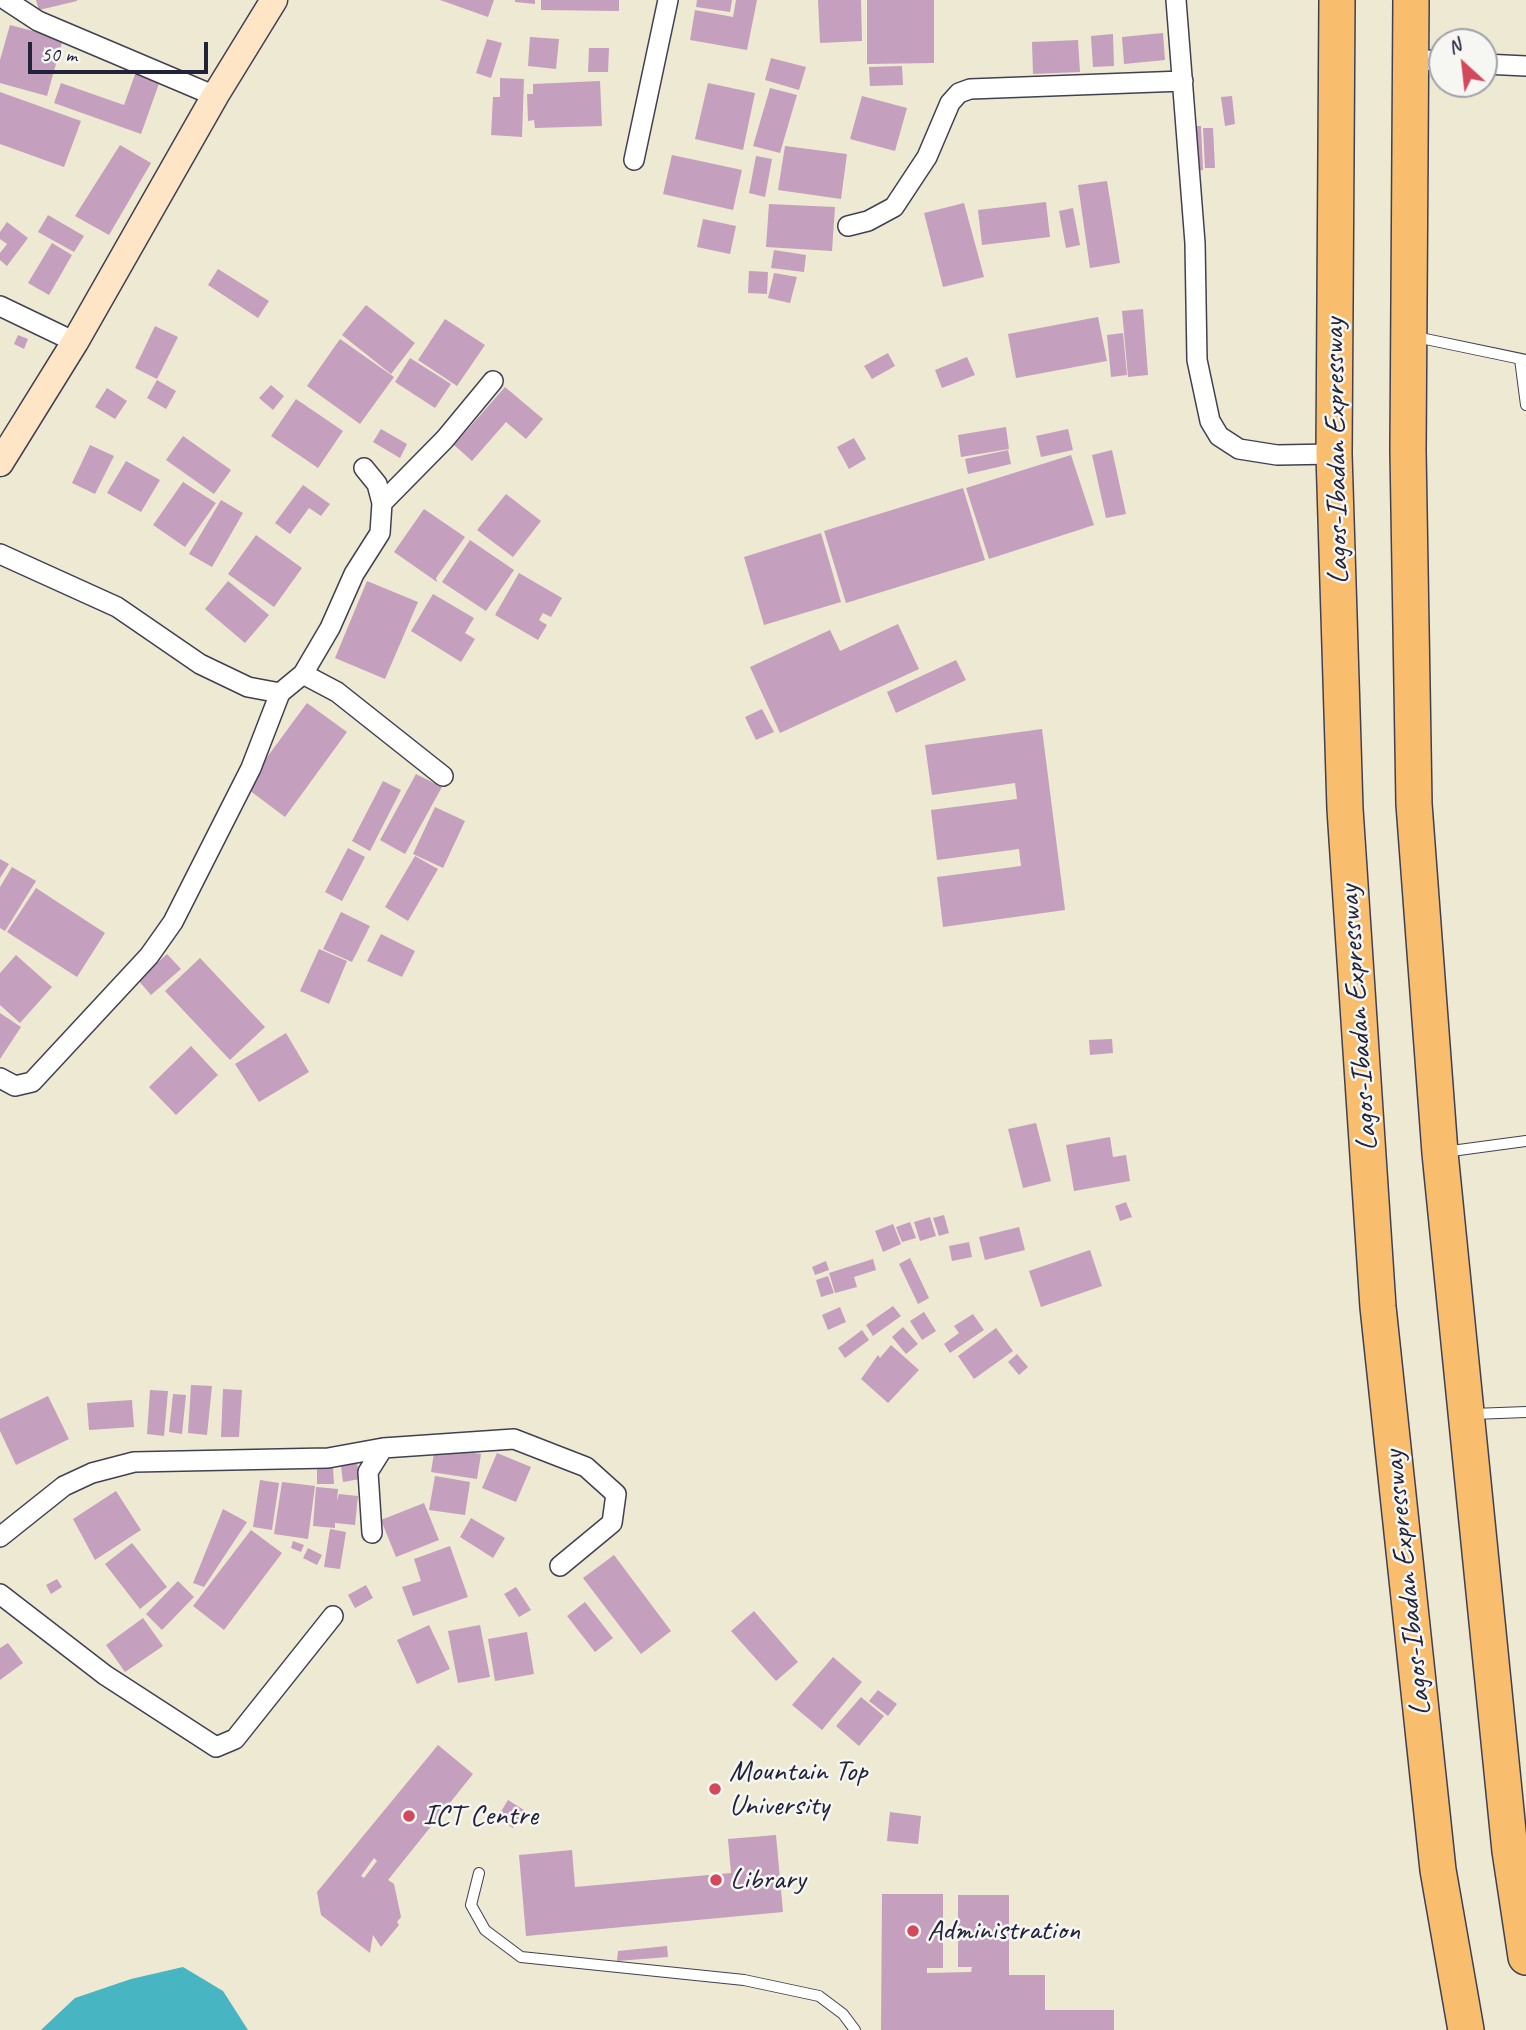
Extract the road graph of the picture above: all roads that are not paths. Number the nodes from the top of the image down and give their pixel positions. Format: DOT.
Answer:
graph roads {
  1 [pos="6,0"];
  2 [pos="274,0"];
  3 [pos="668,0"];
  4 [pos="1176,0"];
  5 [pos="1337,0"];
  6 [pos="1411,0"];
  7 [pos="1426,60"];
  8 [pos="1498,65"];
  9 [pos="1526,66"];
  10 [pos="1183,81"];
  11 [pos="215,96"];
  12 [pos="634,160"];
  13 [pos="848,226"];
  14 [pos="0,306"];
  15 [pos="1408,336"];
  16 [pos="75,342"];
  17 [pos="1523,360"];
  18 [pos="493,382"];
  19 [pos="1526,405"];
  20 [pos="1334,454"];
  21 [pos="0,463"];
  22 [pos="364,468"];
  23 [pos="383,503"];
  24 [pos="0,554"];
  25 [pos="303,674"];
  26 [pos="280,693"];
  27 [pos="443,776"];
  28 [pos="0,1078"];
  29 [pos="1526,1141"];
  30 [pos="1440,1153"];
  31 [pos="1526,1412"];
  32 [pos="1469,1414"];
  33 [pos="383,1448"];
  34 [pos="372,1533"];
  35 [pos="0,1537"];
  36 [pos="560,1566"];
  37 [pos="0,1594"];
  38 [pos="333,1616"];
  39 [pos="479,1873"];
  40 [pos="1526,1957"];
  41 [pos="855,2030"];
  42 [pos="1466,2030"];
  1 -- 11 [label="street"];
  2 -- 11 [label="street"];
  3 -- 12 [label="street"];
  4 -- 10 [label="street"];
  5 -- 20 [label="highway, Lagos-Ibadan Expressway"];
  6 -- 7 [label="highway"];
  7 -- 15 [label="highway"];
  8 -- 9 [label="street"];
  10 -- 13 [label="street"];
  10 -- 20 [label="street"];
  11 -- 16 [label="street"];
  14 -- 16 [label="street"];
  15 -- 17 [label="lane"];
  15 -- 30 [label="highway"];
  16 -- 21 [label="street"];
  17 -- 19 [label="lane"];
  18 -- 23 [label="street"];
  20 -- 42 [label="highway, Lagos-Ibadan Expressway"];
  22 -- 23 [label="street"];
  23 -- 25 [label="street"];
  24 -- 26 [label="street"];
  25 -- 26 [label="street"];
  25 -- 27 [label="street"];
  26 -- 28 [label="street"];
  29 -- 30 [label="lane"];
  30 -- 32 [label="highway"];
  31 -- 32 [label="lane"];
  32 -- 40 [label="highway"];
  33 -- 34 [label="street"];
  33 -- 35 [label="street"];
  33 -- 36 [label="street"];
  37 -- 38 [label="street"];
  39 -- 41 [label="lane"];
}
